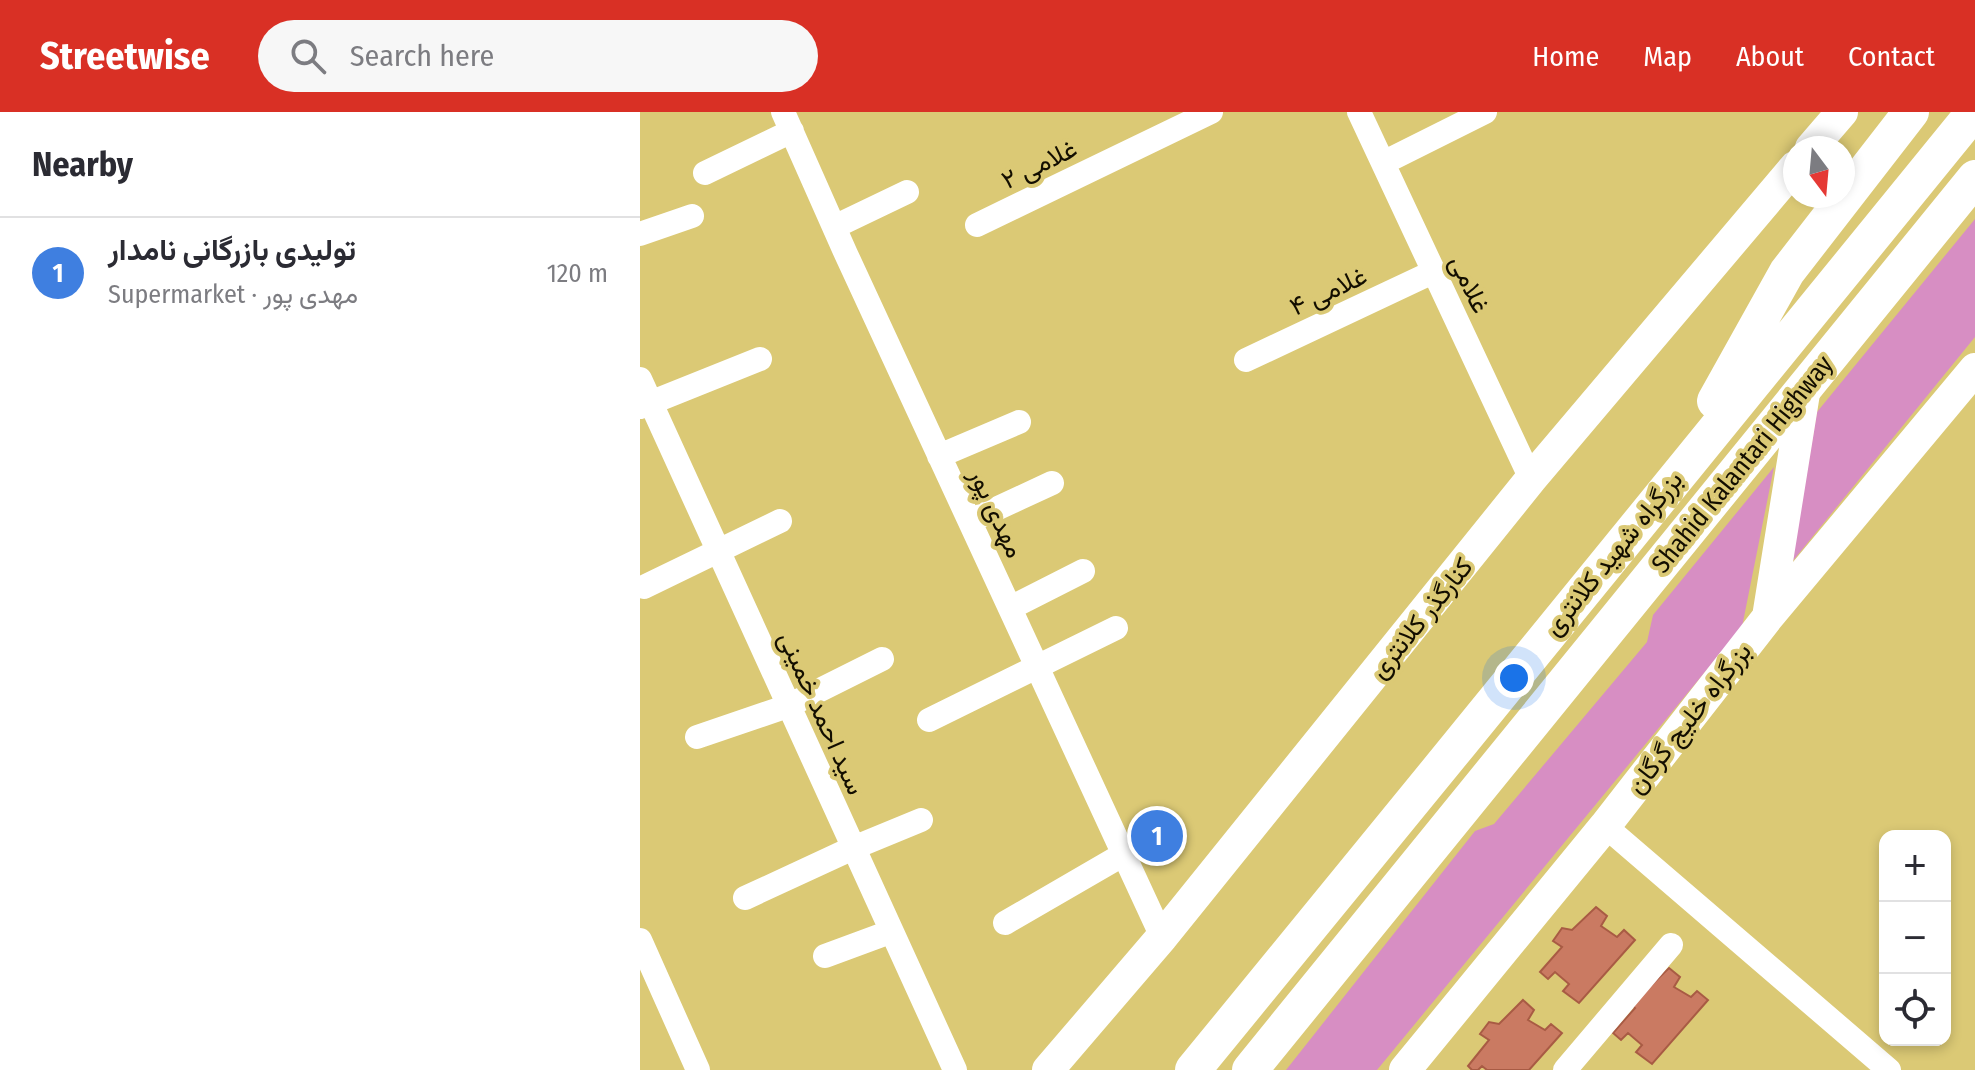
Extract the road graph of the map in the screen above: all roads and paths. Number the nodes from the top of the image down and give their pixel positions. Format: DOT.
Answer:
graph roads {
  1 [pos="1211,112"];
  2 [pos="1359,112"];
  3 [pos="1485,112"];
  4 [pos="1842,112"];
  5 [pos="1911,112"];
  6 [pos="1974,112"];
  7 [pos="788,122"];
  8 [pos="1821,136"];
  9 [pos="1383,163"];
  10 [pos="705,173"];
  11 [pos="1975,178"];
  12 [pos="1783,181"];
  13 [pos="907,192"];
  14 [pos="692,216"];
  15 [pos="977,225"];
  16 [pos="834,227"];
  17 [pos="640,234"];
  18 [pos="1433,272"];
  19 [pos="760,359"];
  20 [pos="1246,360"];
  21 [pos="1975,369"];
  22 [pos="640,379"];
  23 [pos="1805,387"];
  24 [pos="645,404"];
  25 [pos="1019,422"];
  26 [pos="939,456"];
  27 [pos="1531,479"];
  28 [pos="1052,483"];
  29 [pos="1667,486"];
  30 [pos="780,521"];
  31 [pos="970,521"];
  32 [pos="719,553"];
  33 [pos="1083,571"];
  34 [pos="644,587"];
  35 [pos="1010,608"];
  36 [pos="1768,617"];
  37 [pos="1116,628"];
  38 [pos="882,659"];
  39 [pos="1037,667"];
  40 [pos="788,706"];
  41 [pos="929,720"];
  42 [pos="697,737"];
  43 [pos="921,820"];
  44 [pos="1605,826"];
  45 [pos="853,848"];
  46 [pos="1124,854"];
  47 [pos="745,898"];
  48 [pos="1005,923"];
  49 [pos="890,932"];
  50 [pos="1162,937"];
  51 [pos="640,940"];
  52 [pos="1671,945"];
  53 [pos="825,956"];
  54 [pos="698,1070"];
  55 [pos="955,1070"];
  56 [pos="1048,1070"];
  57 [pos="1193,1070"];
  58 [pos="1250,1070"];
  59 [pos="1405,1070"];
  60 [pos="1565,1070"];
  61 [pos="1889,1070"];
  1 -- 15 [label="street, غلامی ۲"];
  2 -- 9 [label="street, غلامی"];
  3 -- 9 [label="street"];
  4 -- 8 [label="main road"];
  5 -- 29 [label="highway"];
  6 -- 29 [label="highway, بزرگراه شهید کلانتری"];
  7 -- 10 [label="street"];
  7 -- 16 [label="street, مهدی پور"];
  9 -- 18 [label="street, غلامی"];
  11 -- 23 [label="highway, Shahid Kalantari Highway"];
  12 -- 27 [label="main road, کنارگذر کلانتری"];
  13 -- 16 [label="street"];
  14 -- 17 [label="street"];
  16 -- 26 [label="street, مهدی پور"];
  18 -- 20 [label="street, غلامی ۴"];
  18 -- 27 [label="street, غلامی"];
  19 -- 24 [label="street"];
  21 -- 36 [label="main road, بزرگراه خلیج گرگان"];
  22 -- 24 [label="street, سید احمد خمینی"];
  23 -- 36 [label="main road"];
  23 -- 58 [label="highway, بزرگراه شهید کلانتری"];
  24 -- 32 [label="street, سید احمد خمینی"];
  25 -- 26 [label="street"];
  26 -- 31 [label="street, مهدی پور"];
  27 -- 50 [label="main road, کنارگذر کلانتری"];
  28 -- 31 [label="street"];
  29 -- 57 [label="highway, بزرگراه شهید کلانتری"];
  30 -- 32 [label="street"];
  31 -- 35 [label="street, مهدی پور"];
  32 -- 34 [label="street"];
  32 -- 40 [label="street, سید احمد خمینی"];
  33 -- 35 [label="street"];
  35 -- 39 [label="street, مهدی پور"];
  36 -- 44 [label="main road, بزرگراه خلیج گرگان"];
  37 -- 39 [label="street"];
  38 -- 40 [label="street"];
  39 -- 41 [label="street"];
  39 -- 46 [label="street, مهدی پور"];
  40 -- 42 [label="street"];
  40 -- 45 [label="street, سید احمد خمینی"];
  43 -- 45 [label="street"];
  44 -- 59 [label="main road, بزرگراه خلیج گرگان"];
  44 -- 61 [label="street"];
  45 -- 47 [label="street"];
  45 -- 49 [label="street, سید احمد خمینی"];
  46 -- 48 [label="street"];
  46 -- 50 [label="street, مهدی پور"];
  49 -- 53 [label="street"];
  49 -- 55 [label="street, سید احمد خمینی"];
  50 -- 56 [label="main road, کنارگذر کلانتری"];
  51 -- 54 [label="street"];
  52 -- 60 [label="street"];
}
